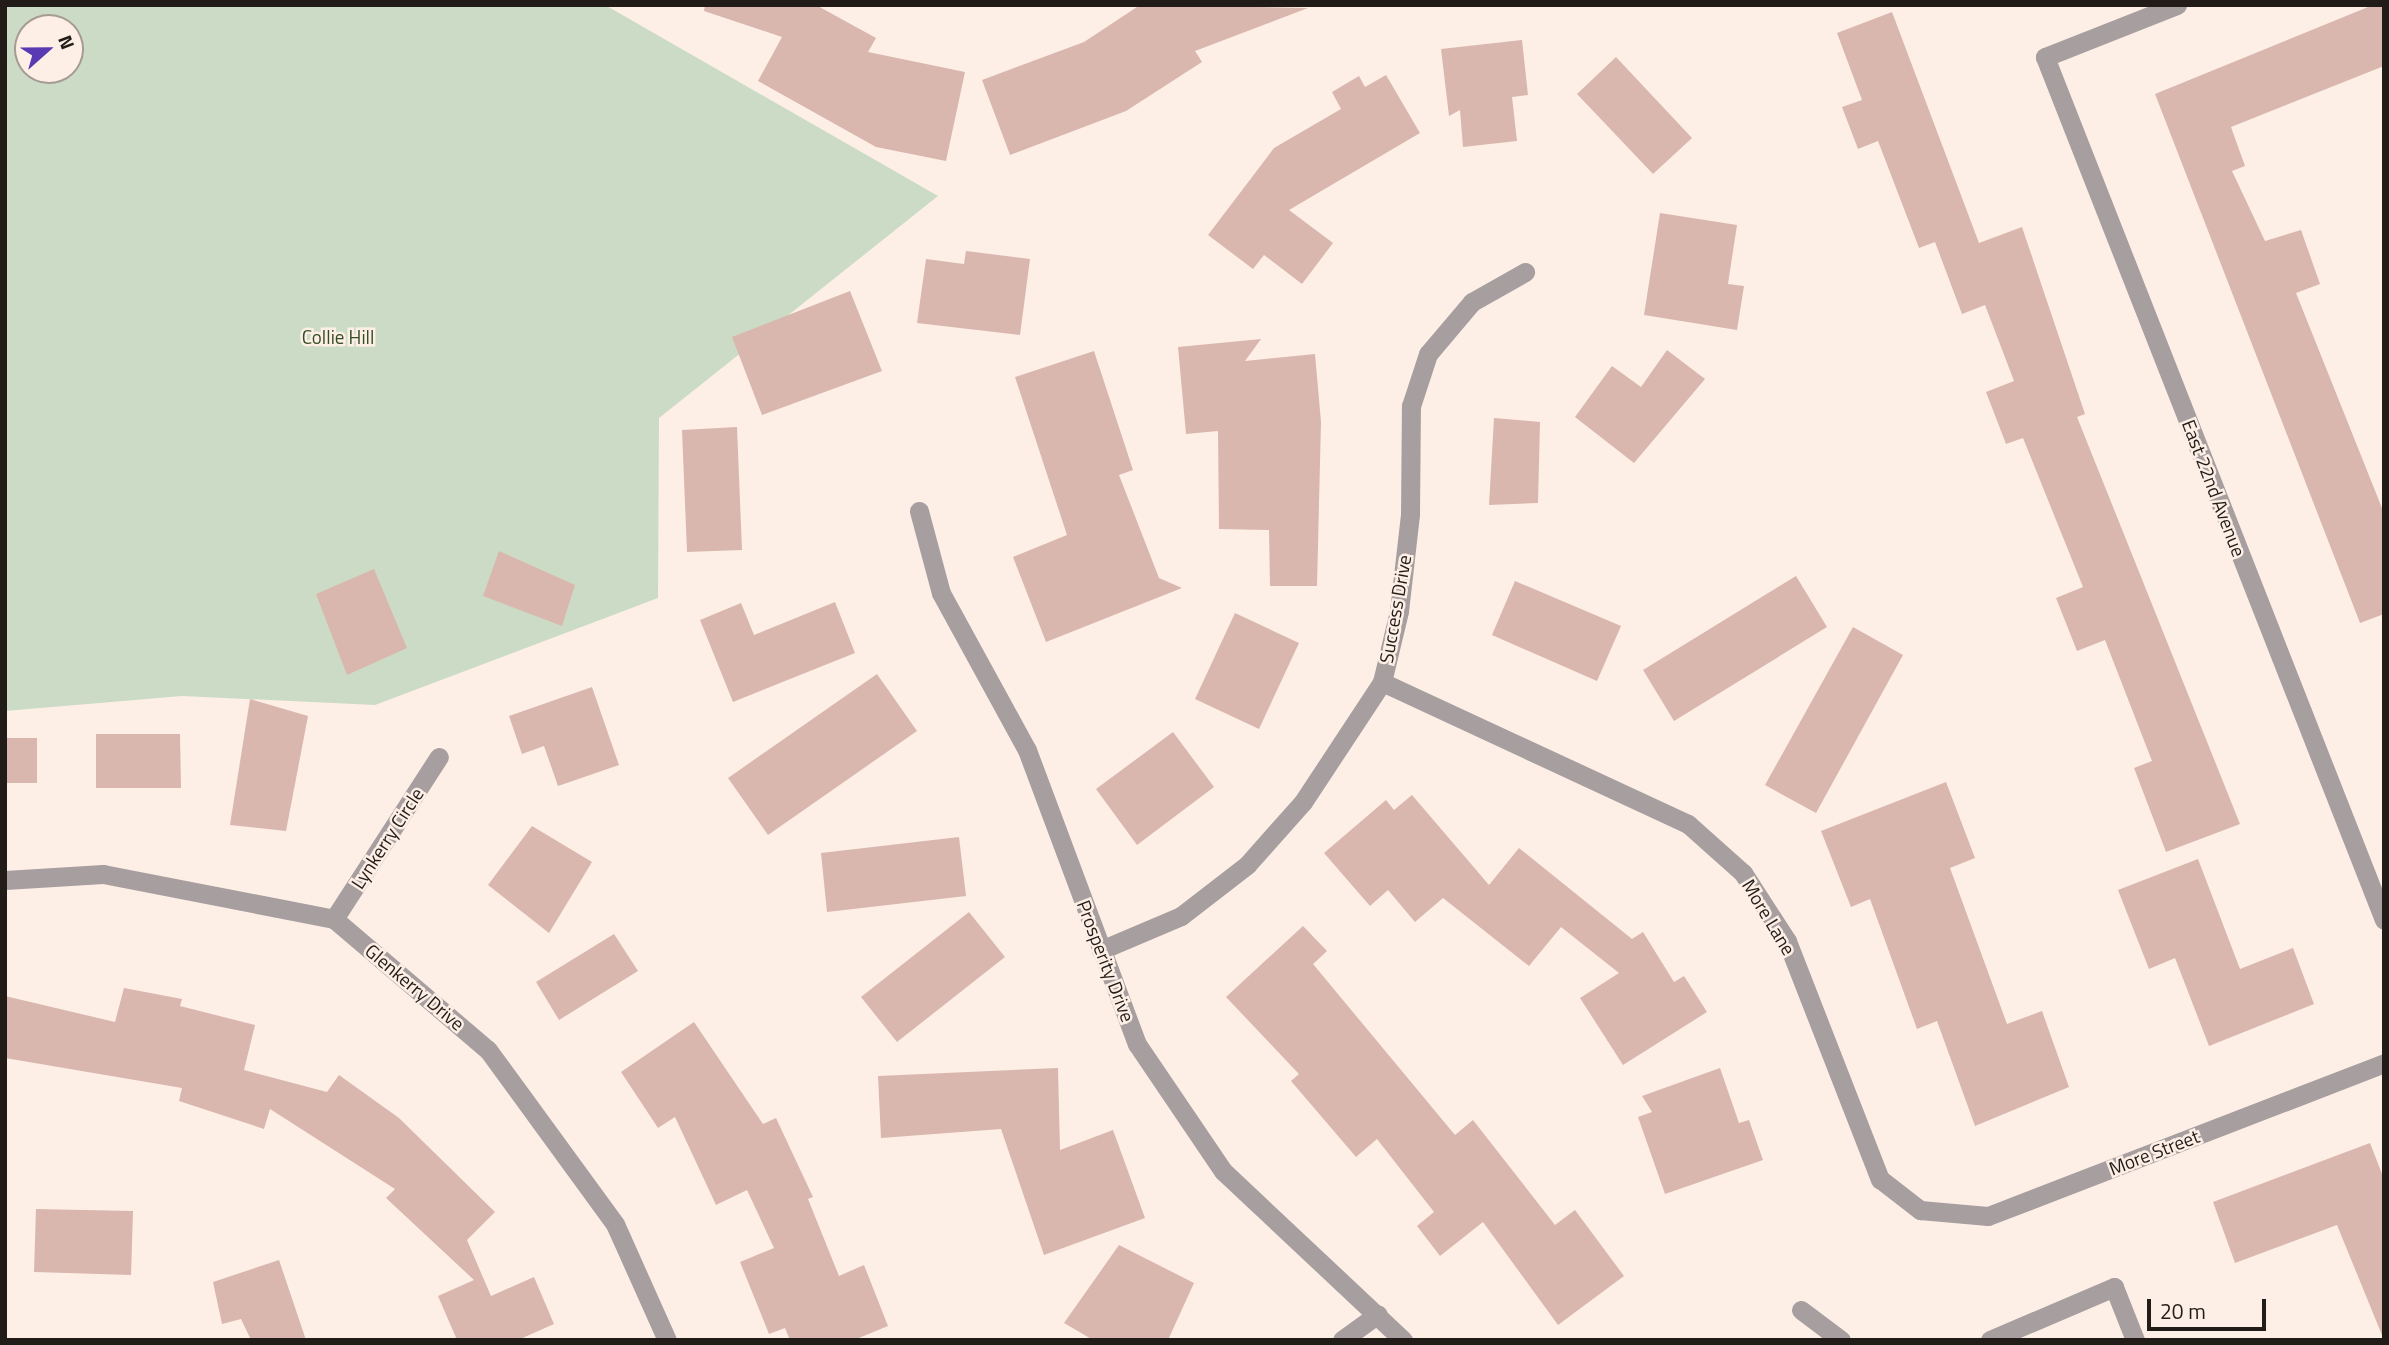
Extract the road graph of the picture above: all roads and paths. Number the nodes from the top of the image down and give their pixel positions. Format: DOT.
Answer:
graph roads {
  1 [pos="2177,5"];
  2 [pos="1525,272"];
  3 [pos="919,511"];
  4 [pos="1382,682"];
  5 [pos="439,757"];
  6 [pos="5,880"];
  7 [pos="334,919"];
  8 [pos="2384,920"];
  9 [pos="1101,950"];
  10 [pos="2384,1063"];
  11 [pos="1920,1210"];
  12 [pos="1801,1310"];
  13 [pos="1378,1314"];
  14 [pos="667,1340"];
  15 [pos="1342,1340"];
  16 [pos="1403,1340"];
  17 [pos="1842,1340"];
  18 [pos="1990,1340"];
  19 [pos="2134,1340"];
  1 -- 8 [label="street, East 22nd Avenue"];
  2 -- 4 [label="street, Success Drive"];
  3 -- 9 [label="street, Prosperity Drive"];
  4 -- 9 [label="street, Success Drive"];
  4 -- 11 [label="street, More Lane"];
  5 -- 7 [label="street, Lynkerry Circle"];
  6 -- 7 [label="street, Glenkerry Drive"];
  7 -- 14 [label="street, Glenkerry Drive"];
  9 -- 13 [label="street, Prosperity Drive"];
  10 -- 11 [label="street, More Street"];
  12 -- 17 [label="street"];
  13 -- 15 [label="street"];
  13 -- 16 [label="street, Prosperity Drive"];
  18 -- 19 [label="street"];
}
